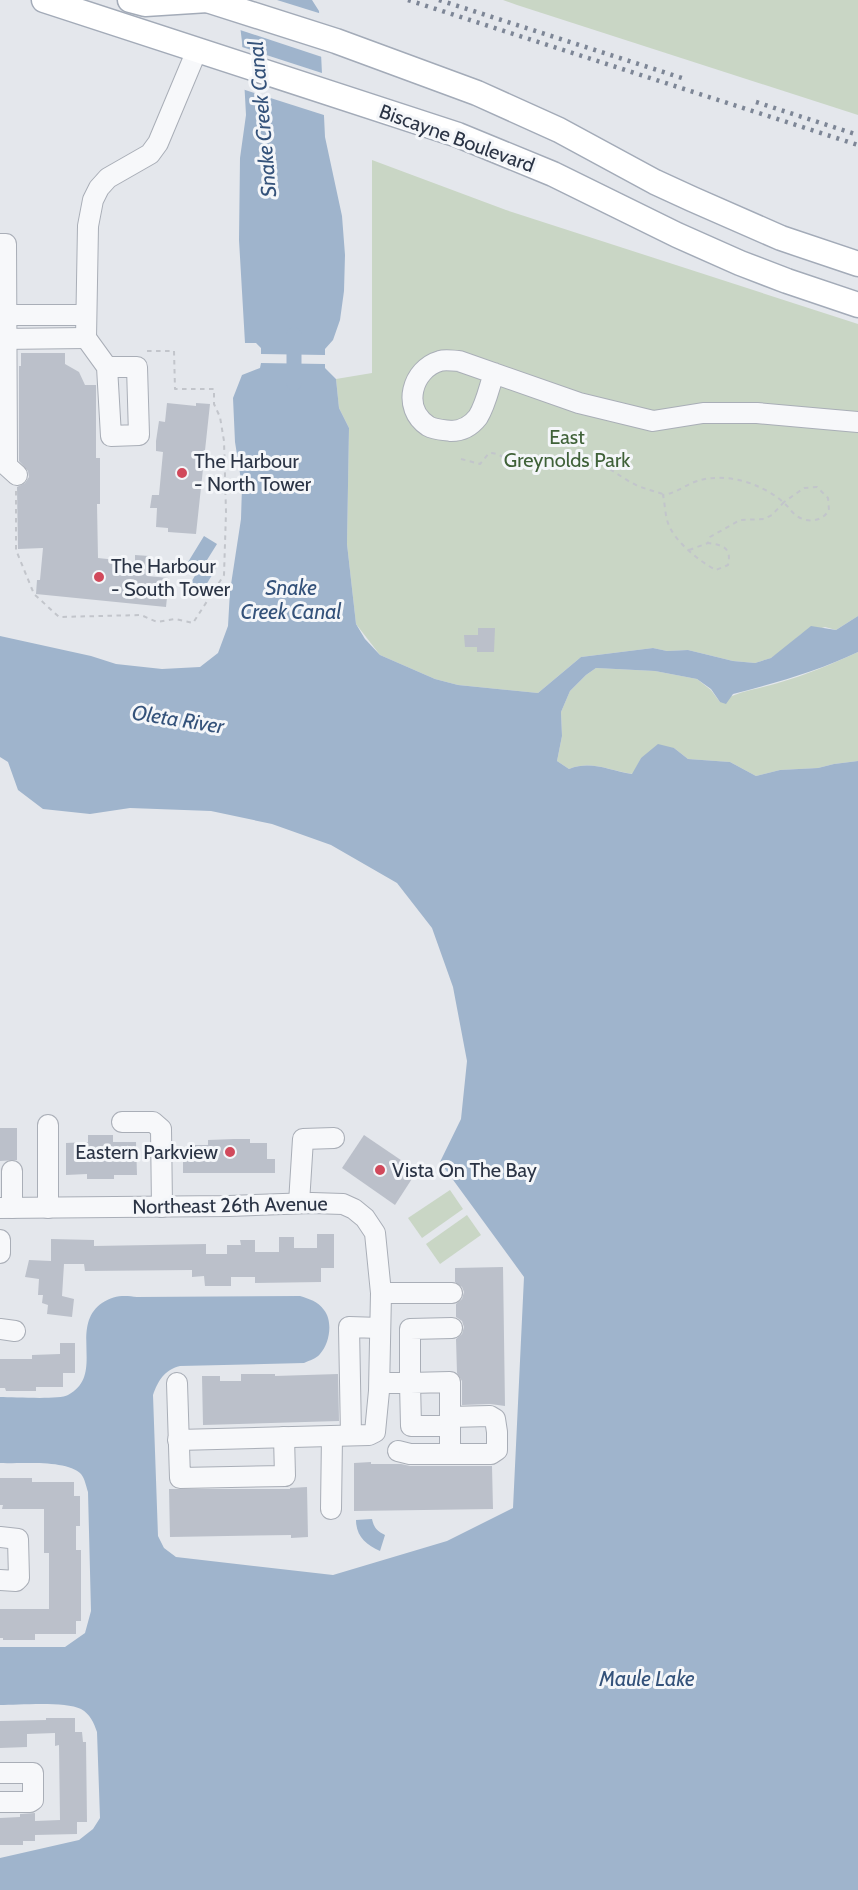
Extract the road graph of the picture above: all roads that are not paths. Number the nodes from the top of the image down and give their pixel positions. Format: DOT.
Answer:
graph roads {
  1 [pos="44,0"];
  2 [pos="130,0"];
  3 [pos="214,2"];
  4 [pos="197,50"];
  5 [pos="0,244"];
  6 [pos="858,264"];
  7 [pos="858,305"];
  8 [pos="3,315"];
  9 [pos="86,315"];
  10 [pos="86,338"];
  11 [pos="3,339"];
  12 [pos="107,367"];
  13 [pos="494,374"];
  14 [pos="858,422"];
  15 [pos="17,482"];
  16 [pos="122,1122"];
  17 [pos="48,1125"];
  18 [pos="333,1138"];
  19 [pos="12,1172"];
  20 [pos="299,1203"];
  21 [pos="162,1207"];
  22 [pos="6,1208"];
  23 [pos="48,1208"];
  24 [pos="0,1240"];
  25 [pos="0,1253"];
  26 [pos="381,1293"];
  27 [pos="452,1293"];
  28 [pos="380,1328"];
  29 [pos="452,1328"];
  30 [pos="177,1383"];
  31 [pos="380,1383"];
  32 [pos="410,1383"];
  33 [pos="450,1421"];
  34 [pos="372,1433"];
  35 [pos="342,1435"];
  36 [pos="284,1437"];
  37 [pos="178,1440"];
  38 [pos="450,1454"];
  39 [pos="331,1509"];
  40 [pos="9,1538"];
  41 [pos="0,1580"];
  42 [pos="0,1773"];
  43 [pos="0,1802"];
  1 -- 4 [label="main road, Biscayne Boulevard"];
  2 -- 3 [label="main road"];
  3 -- 6 [label="main road"];
  4 -- 7 [label="main road, Biscayne Boulevard"];
  4 -- 9 [label="street"];
  5 -- 8 [label="street"];
  8 -- 9 [label="street"];
  8 -- 11 [label="street"];
  9 -- 10 [label="street"];
  10 -- 11 [label="street"];
  10 -- 12 [label="street"];
  11 -- 15 [label="street"];
  12 -- 12 [label="street"];
  13 -- 14 [label="street"];
  16 -- 21 [label="street"];
  17 -- 23 [label="street"];
  18 -- 20 [label="street"];
  19 -- 22 [label="street"];
  20 -- 21 [label="street, Northeast 26th Avenue"];
  20 -- 26 [label="street, Northeast 26th Avenue"];
  21 -- 23 [label="street, Northeast 26th Avenue"];
  22 -- 23 [label="street, Northeast 26th Avenue"];
  24 -- 25 [label="street"];
  26 -- 27 [label="street"];
  26 -- 28 [label="street, Northeast 26th Avenue"];
  28 -- 31 [label="street, Northeast 26th Avenue"];
  28 -- 35 [label="street"];
  29 -- 32 [label="street"];
  30 -- 37 [label="street"];
  31 -- 32 [label="street"];
  31 -- 34 [label="street, Northeast 26th Avenue"];
  32 -- 33 [label="street"];
  32 -- 33 [label="street"];
  33 -- 38 [label="street"];
  33 -- 38 [label="street"];
  34 -- 35 [label="street"];
  34 -- 38 [label="street"];
  35 -- 36 [label="street"];
  35 -- 39 [label="street"];
  36 -- 37 [label="street"];
  36 -- 37 [label="street"];
  40 -- 41 [label="street"];
  42 -- 43 [label="street"];
}
